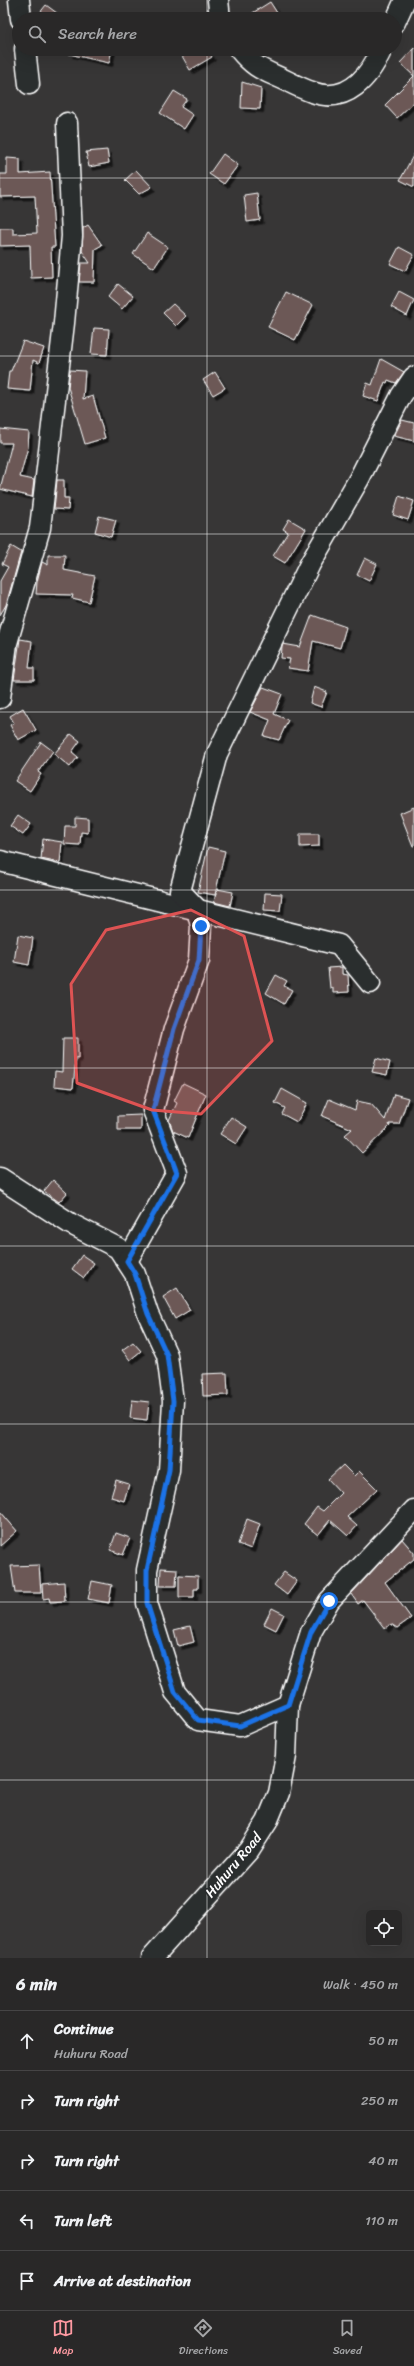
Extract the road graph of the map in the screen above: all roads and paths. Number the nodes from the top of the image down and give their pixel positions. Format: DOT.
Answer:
graph roads {
  1 [pos="19,0"];
  2 [pos="218,0"];
  3 [pos="405,0"];
  4 [pos="20,12"];
  5 [pos="219,12"];
  6 [pos="400,12"];
  7 [pos="26,56"];
  8 [pos="244,56"];
  9 [pos="379,56"];
  10 [pos="29,84"];
  11 [pos="67,123"];
  12 [pos="414,378"];
  13 [pos="0,698"];
  14 [pos="0,861"];
  15 [pos="197,909"];
  16 [pos="370,983"];
  17 [pos="0,1178"];
  18 [pos="127,1261"];
  19 [pos="414,1510"];
  20 [pos="288,1705"];
  21 [pos="152,1958"];
  1 -- 4 [label="street"];
  2 -- 5 [label="street"];
  3 -- 6 [label="street"];
  7 -- 10 [label="street"];
  8 -- 9 [label="street"];
  11 -- 13 [label="street"];
  12 -- 15 [label="street"];
  14 -- 15 [label="street"];
  15 -- 16 [label="street"];
  15 -- 18 [label="street"];
  17 -- 18 [label="street"];
  18 -- 20 [label="street"];
  19 -- 20 [label="street, Huhuru Road"];
  20 -- 21 [label="street, Huhuru Road"];
}
